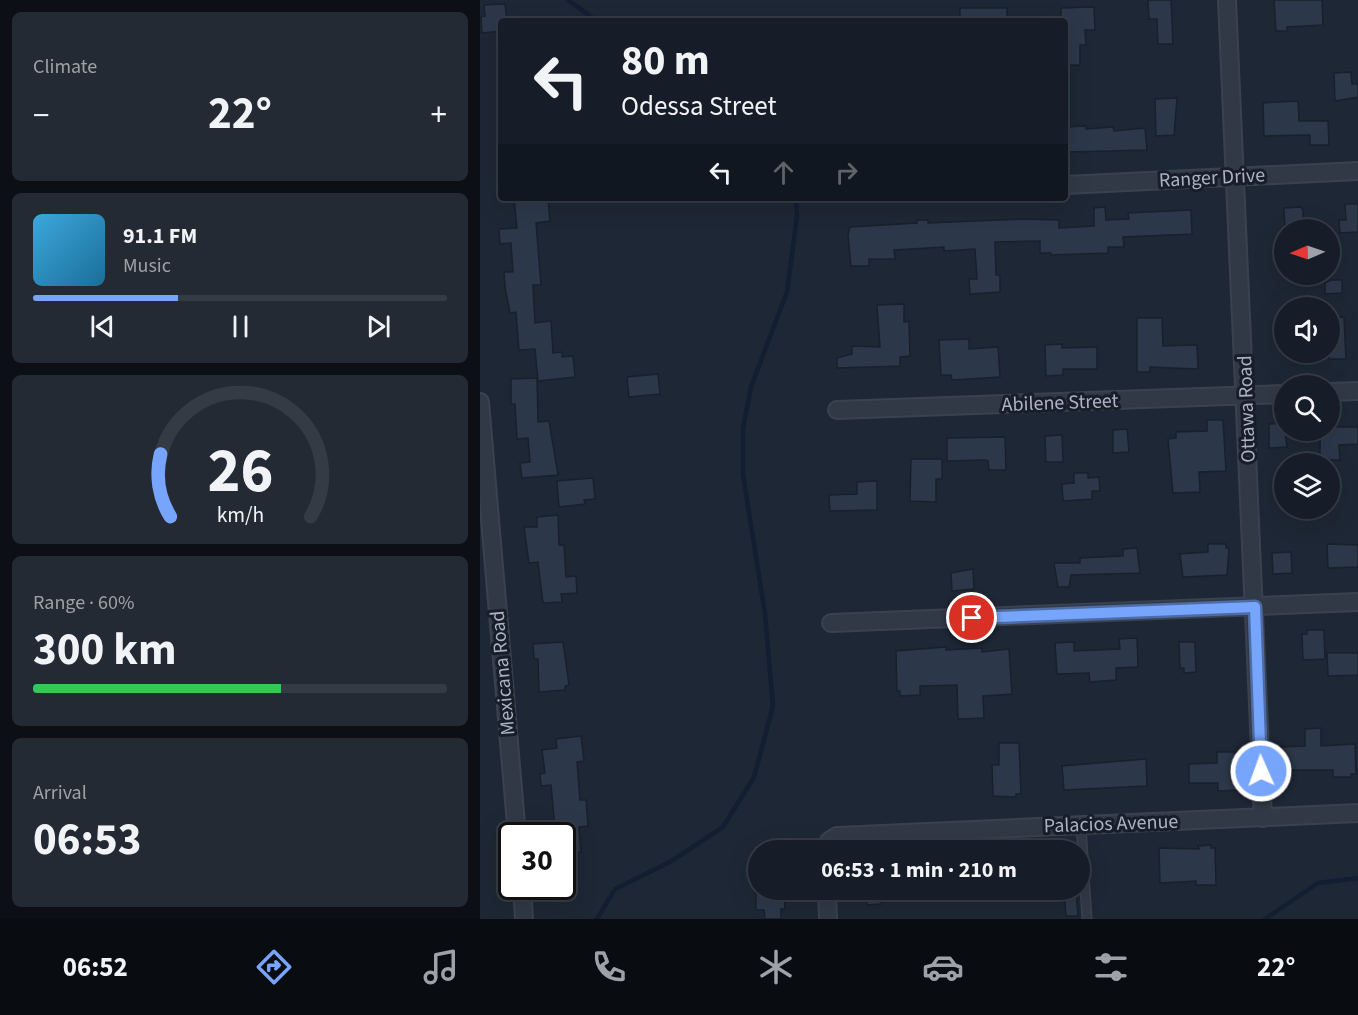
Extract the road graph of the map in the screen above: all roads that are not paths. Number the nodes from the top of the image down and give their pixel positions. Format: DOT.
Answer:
graph roads {
  1 [pos="1227,0"];
  2 [pos="1358,171"];
  3 [pos="1236,177"];
  4 [pos="1068,185"];
  5 [pos="1358,391"];
  6 [pos="1340,392"];
  7 [pos="1274,395"];
  8 [pos="1246,396"];
  9 [pos="480,402"];
  10 [pos="837,410"];
  11 [pos="1358,602"];
  12 [pos="1255,607"];
  13 [pos="831,624"];
  14 [pos="1358,813"];
  15 [pos="1263,818"];
  16 [pos="516,822"];
  17 [pos="1081,825"];
  18 [pos="833,840"];
  19 [pos="523,900"];
  20 [pos="827,900"];
  21 [pos="524,919"];
  22 [pos="828,919"];
  23 [pos="1086,919"];
  1 -- 3 [label="street, Ottawa Road"];
  2 -- 3 [label="street, Ranger Drive"];
  3 -- 4 [label="street, Ranger Drive"];
  3 -- 8 [label="street, Ottawa Road"];
  5 -- 6 [label="street"];
  7 -- 8 [label="street, Abilene Street"];
  8 -- 10 [label="street, Abilene Street"];
  8 -- 12 [label="street, Ottawa Road"];
  9 -- 16 [label="street, Mexicana Road"];
  11 -- 12 [label="street"];
  12 -- 13 [label="street"];
  12 -- 15 [label="street, Ottawa Road"];
  14 -- 15 [label="street, Palacios Avenue"];
  15 -- 17 [label="street, Palacios Avenue"];
  17 -- 18 [label="street, Palacios Avenue"];
  17 -- 23 [label="lane"];
  19 -- 21 [label="street"];
  20 -- 22 [label="street"];
}
